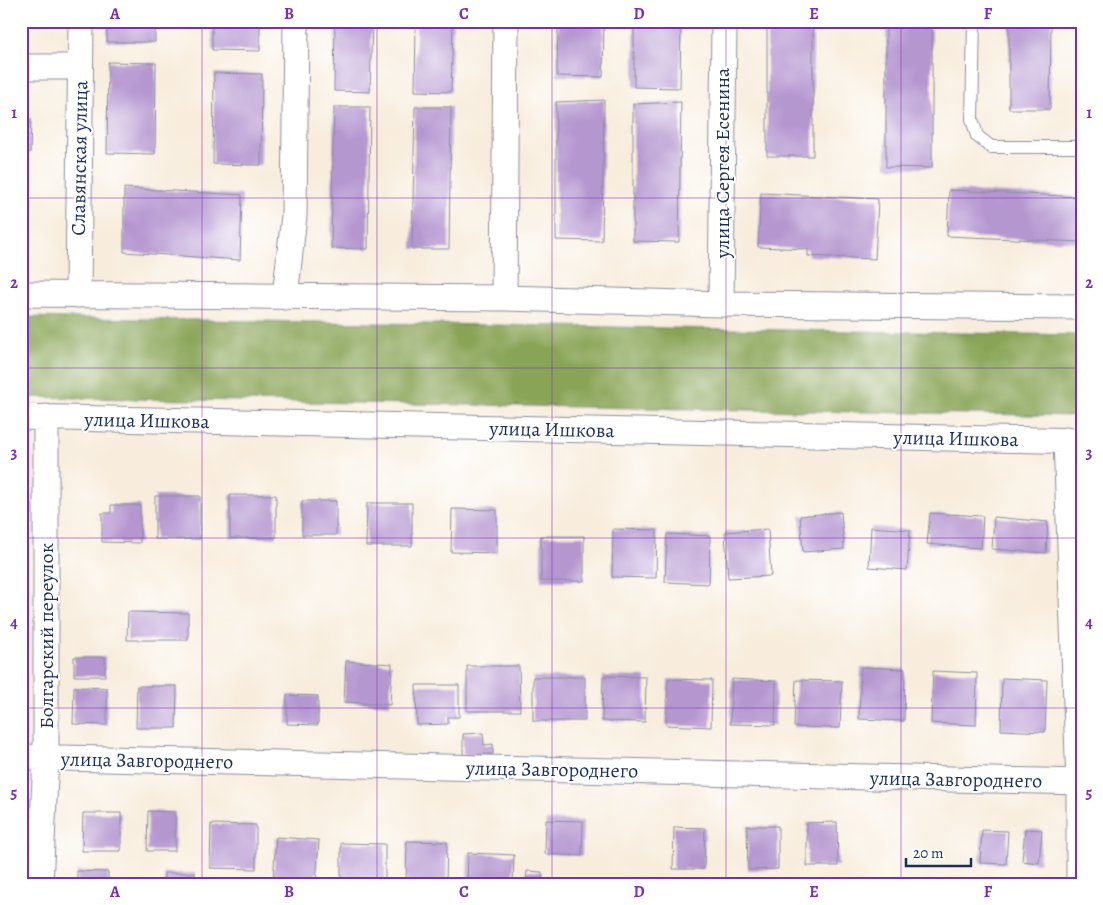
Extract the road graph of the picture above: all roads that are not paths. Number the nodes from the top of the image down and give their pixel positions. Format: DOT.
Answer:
graph roads {
  1 [pos="80,21"];
  2 [pos="296,21"];
  3 [pos="506,21"];
  4 [pos="724,21"];
  5 [pos="974,21"];
  6 [pos="21,66"];
  7 [pos="80,67"];
  8 [pos="1082,147"];
  9 [pos="21,294"];
  10 [pos="78,295"];
  11 [pos="285,297"];
  12 [pos="504,298"];
  13 [pos="721,304"];
  14 [pos="1082,308"];
  15 [pos="21,417"];
  16 [pos="46,418"];
  17 [pos="1074,440"];
  18 [pos="21,757"];
  19 [pos="46,757"];
  20 [pos="1081,782"];
  21 [pos="40,884"];
  22 [pos="1079,884"];
  1 -- 7 [label="street, Славянская улица"];
  2 -- 11 [label="street"];
  3 -- 12 [label="street"];
  4 -- 13 [label="street, улица Сергея Есенина"];
  5 -- 8 [label="lane"];
  6 -- 7 [label="street"];
  7 -- 10 [label="street, Славянская улица"];
  9 -- 10 [label="street"];
  10 -- 11 [label="street"];
  11 -- 12 [label="street"];
  12 -- 13 [label="street"];
  13 -- 14 [label="street"];
  15 -- 16 [label="street, улица Ишкова"];
  16 -- 17 [label="street, улица Ишкова"];
  16 -- 19 [label="street, Болгарский переулок"];
  17 -- 20 [label="street"];
  18 -- 19 [label="street, улица Завгороднего"];
  19 -- 20 [label="street, улица Завгороднего"];
  19 -- 21 [label="street, Болгарский переулок"];
  20 -- 22 [label="street"];
}
